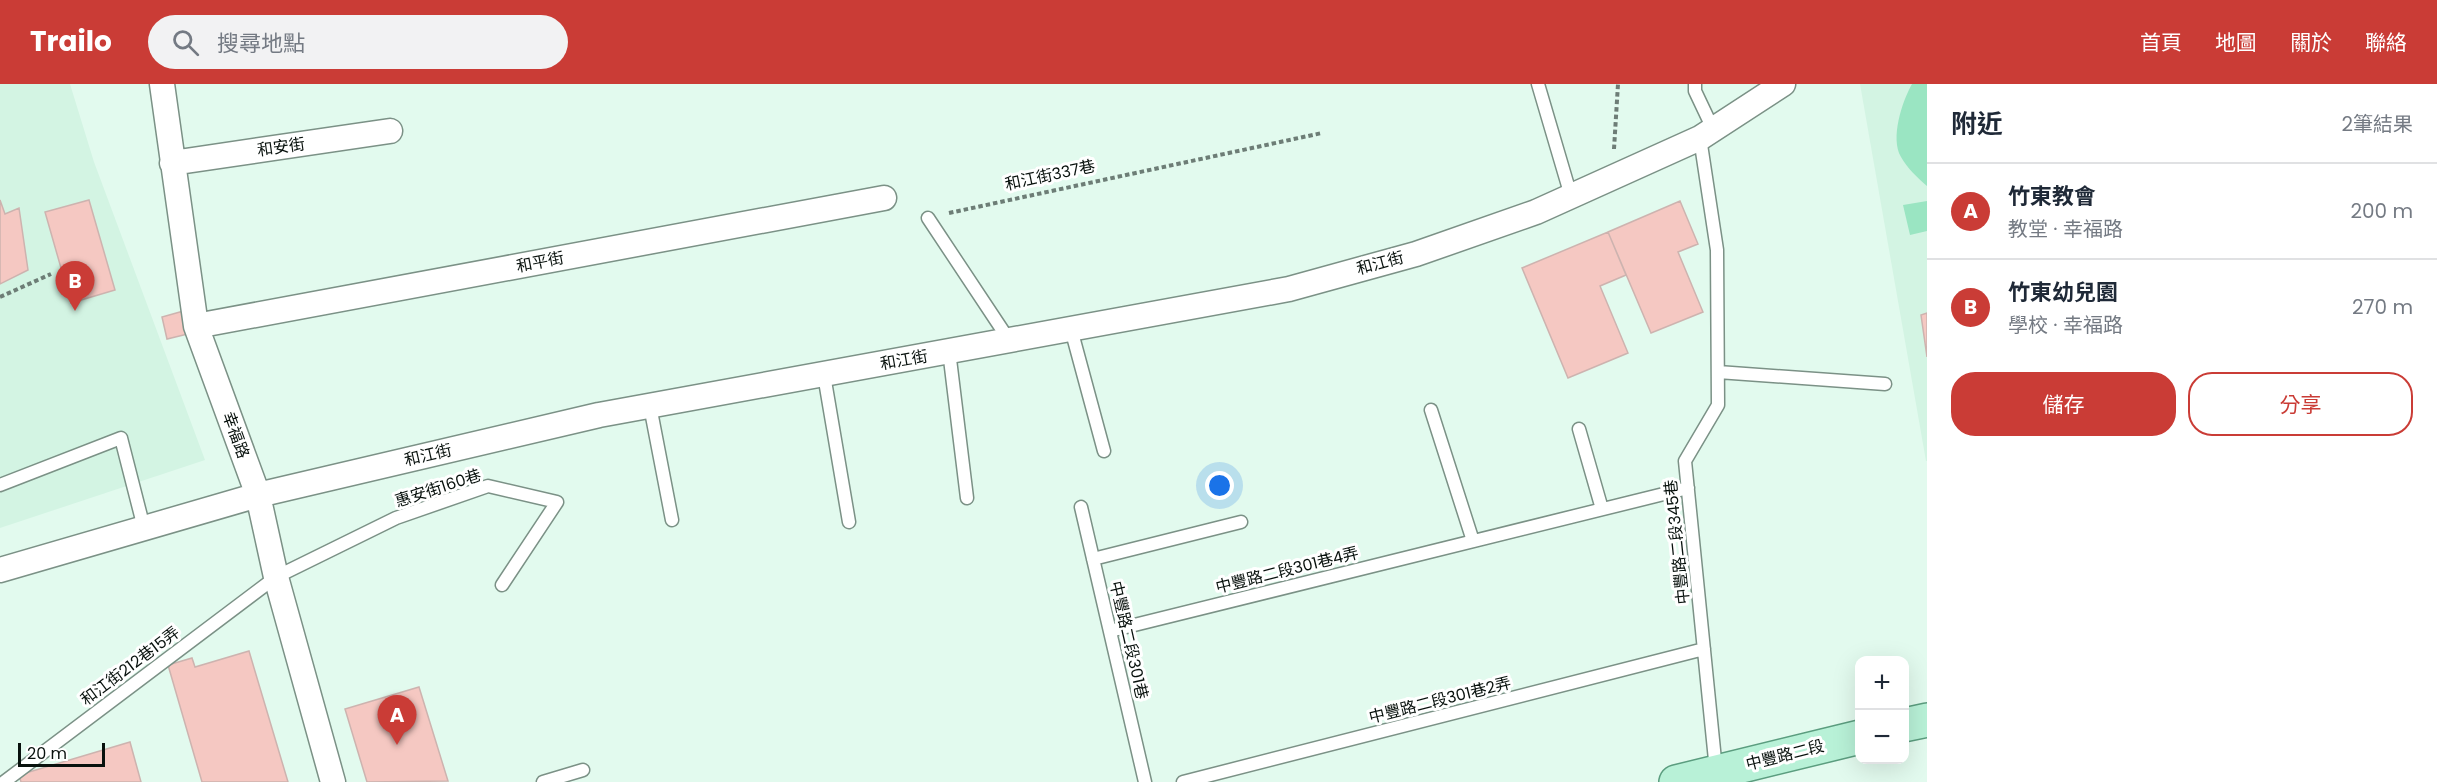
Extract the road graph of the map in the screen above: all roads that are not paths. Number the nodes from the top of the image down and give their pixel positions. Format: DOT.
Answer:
graph roads {
  1 [pos="162,84"];
  2 [pos="1538,84"];
  3 [pos="1695,84"];
  4 [pos="1783,84"];
  5 [pos="390,132"];
  6 [pos="1706,134"];
  7 [pos="172,163"];
  8 [pos="1571,196"];
  9 [pos="884,198"];
  10 [pos="928,218"];
  11 [pos="196,326"];
  12 [pos="1071,329"];
  13 [pos="1009,340"];
  14 [pos="949,351"];
  15 [pos="1718,372"];
  16 [pos="824,375"];
  17 [pos="1885,384"];
  18 [pos="650,406"];
  19 [pos="1431,410"];
  20 [pos="1579,429"];
  21 [pos="1104,451"];
  22 [pos="0,485"];
  23 [pos="1688,488"];
  24 [pos="258,495"];
  25 [pos="967,498"];
  26 [pos="1081,507"];
  27 [pos="1602,509"];
  28 [pos="672,520"];
  29 [pos="849,522"];
  30 [pos="1241,522"];
  31 [pos="144,528"];
  32 [pos="1473,541"];
  33 [pos="1093,559"];
  34 [pos="0,570"];
  35 [pos="276,577"];
  36 [pos="502,585"];
  37 [pos="1110,631"];
  38 [pos="1704,650"];
  39 [pos="1927,720"];
  40 [pos="1909,724"];
  41 [pos="1855,737"];
  42 [pos="583,770"];
  43 [pos="1693,779"];
  44 [pos="4,782"];
  45 [pos="333,782"];
  46 [pos="543,782"];
  47 [pos="1145,782"];
  48 [pos="1183,782"];
  1 -- 7 [label="street, 幸福路"];
  2 -- 8 [label="lane"];
  3 -- 6 [label="lane, 中豐路二段345巷"];
  4 -- 6 [label="street, 和江街"];
  5 -- 7 [label="street, 和安街"];
  6 -- 8 [label="street, 和江街"];
  6 -- 15 [label="lane, 中豐路二段345巷"];
  7 -- 11 [label="street, 幸福路"];
  8 -- 12 [label="street, 和江街"];
  9 -- 11 [label="street, 和平街"];
  10 -- 13 [label="lane"];
  11 -- 24 [label="street, 幸福路"];
  12 -- 13 [label="street, 和江街"];
  12 -- 21 [label="lane"];
  13 -- 14 [label="street, 和江街"];
  14 -- 16 [label="street, 和江街"];
  14 -- 25 [label="lane"];
  15 -- 17 [label="lane"];
  15 -- 23 [label="lane, 中豐路二段345巷"];
  16 -- 18 [label="street, 和江街"];
  16 -- 29 [label="lane"];
  18 -- 24 [label="street, 和江街"];
  18 -- 28 [label="lane"];
  19 -- 32 [label="lane"];
  20 -- 27 [label="lane"];
  22 -- 31 [label="lane"];
  23 -- 27 [label="lane, 中豐路二段301巷4弄"];
  23 -- 38 [label="lane, 中豐路二段345巷"];
  24 -- 31 [label="street, 和江街"];
  24 -- 35 [label="street, 幸福路"];
  26 -- 33 [label="lane, 中豐路二段301巷"];
  27 -- 32 [label="lane, 中豐路二段301巷4弄"];
  30 -- 33 [label="lane"];
  31 -- 34 [label="street, 和江街"];
  32 -- 37 [label="lane, 中豐路二段301巷4弄"];
  33 -- 37 [label="lane, 中豐路二段301巷"];
  35 -- 36 [label="lane, 惠安街160巷"];
  35 -- 44 [label="lane, 和江街212巷15弄"];
  35 -- 45 [label="street, 幸福路"];
  37 -- 47 [label="lane, 中豐路二段301巷"];
  38 -- 43 [label="lane, 中豐路二段345巷"];
  38 -- 48 [label="lane, 中豐路二段301巷2弄"];
  39 -- 40 [label="main road"];
  41 -- 43 [label="main road, 中豐路二段"];
  42 -- 46 [label="lane"];
}
